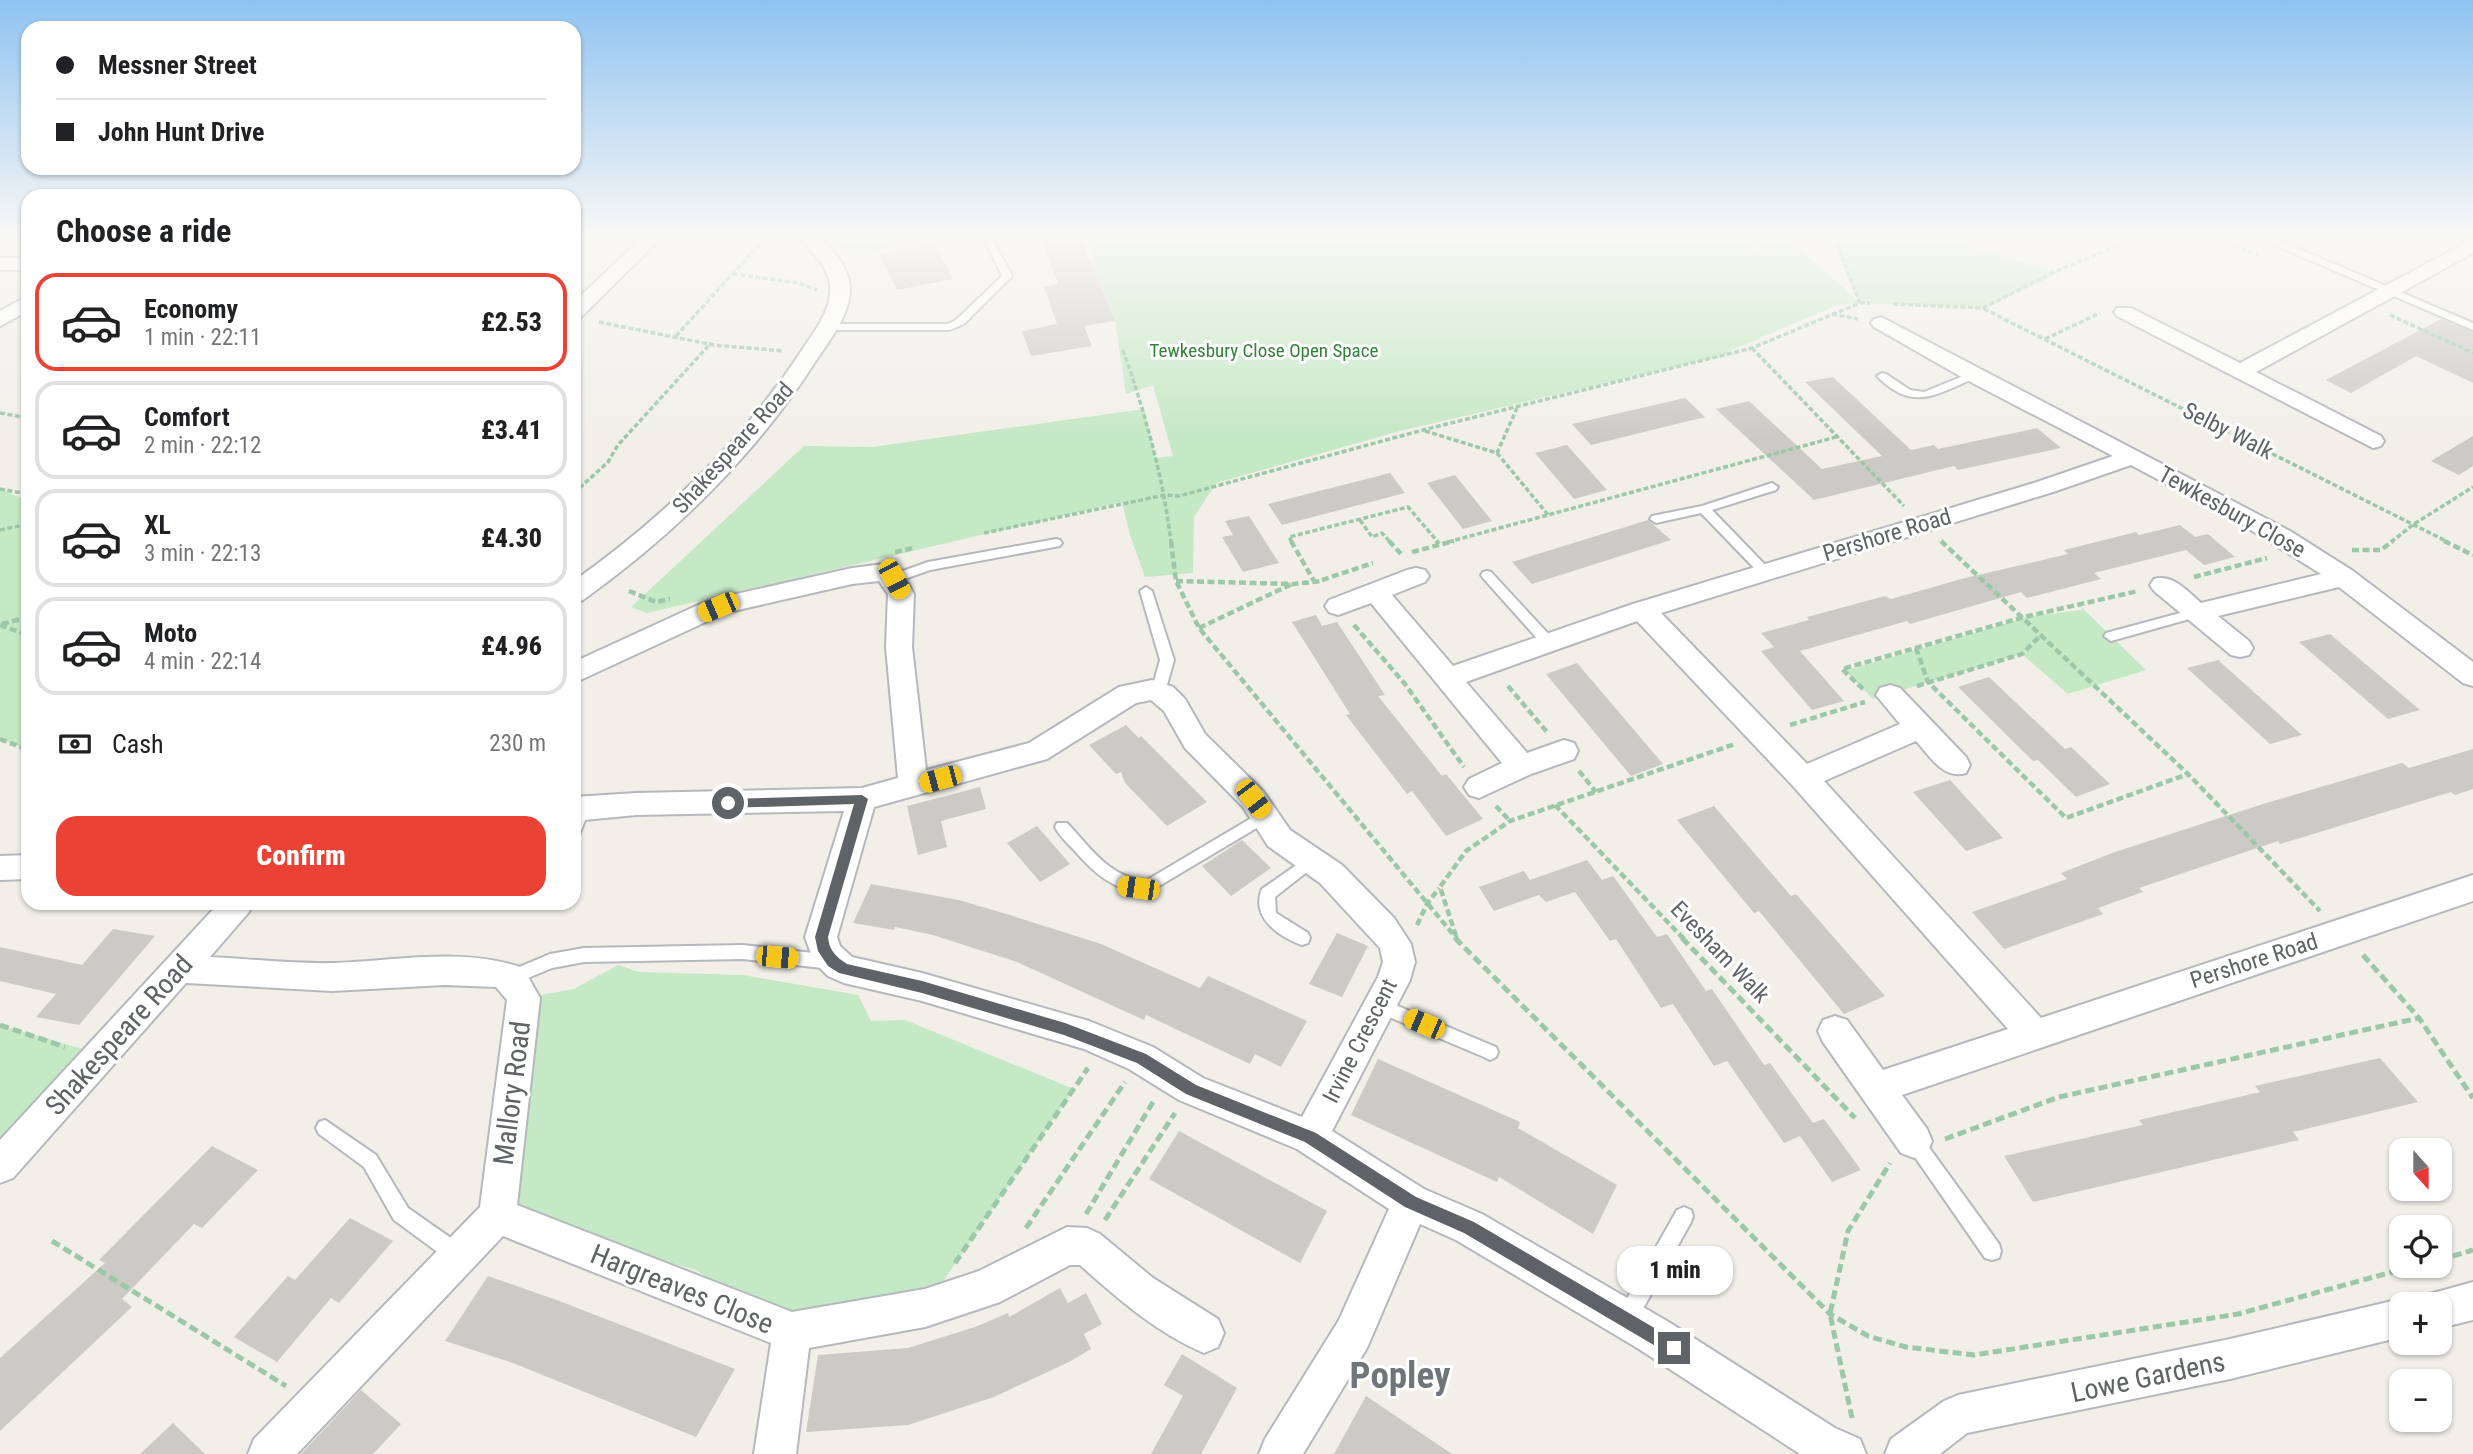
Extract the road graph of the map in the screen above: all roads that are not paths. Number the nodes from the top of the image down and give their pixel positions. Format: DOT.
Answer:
graph roads {
  1 [pos="837,304"];
  2 [pos="979,304"];
  3 [pos="2365,304"];
  4 [pos="2420,304"];
  5 [pos="21,306"];
  6 [pos="2124,312"];
  7 [pos="1888,315"];
  8 [pos="0,320"];
  9 [pos="828,327"];
  10 [pos="2473,327"];
  11 [pos="2240,372"];
  12 [pos="1973,375"];
  13 [pos="1882,376"];
  14 [pos="2373,441"];
  15 [pos="2132,457"];
  16 [pos="1772,487"];
  17 [pos="1704,509"];
  18 [pos="1656,519"];
  19 [pos="1056,543"];
  20 [pos="1765,572"];
  21 [pos="1487,575"];
  22 [pos="1416,576"];
  23 [pos="2344,577"];
  24 [pos="894,579"];
  25 [pos="2163,585"];
  26 [pos="581,589"];
  27 [pos="1146,591"];
  28 [pos="1375,591"];
  29 [pos="1338,606"];
  30 [pos="1642,610"];
  31 [pos="2195,613"];
  32 [pos="2111,636"];
  33 [pos="1548,642"];
  34 [pos="2240,648"];
  35 [pos="581,670"];
  36 [pos="2473,676"];
  37 [pos="1447,677"];
  38 [pos="1158,692"];
  39 [pos="1881,697"];
  40 [pos="1920,727"];
  41 [pos="1564,751"];
  42 [pos="1956,765"];
  43 [pos="1521,766"];
  44 [pos="1804,778"];
  45 [pos="914,786"];
  46 [pos="1479,787"];
  47 [pos="862,799"];
  48 [pos="581,815"];
  49 [pos="1265,816"];
  50 [pos="1062,827"];
  51 [pos="1312,860"];
  52 [pos="21,867"];
  53 [pos="0,868"];
  54 [pos="2473,888"];
  55 [pos="232,910"];
  56 [pos="1302,938"];
  57 [pos="833,962"];
  58 [pos="179,969"];
  59 [pos="510,978"];
  60 [pos="1381,1006"];
  61 [pos="1835,1031"];
  62 [pos="2035,1034"];
  63 [pos="1490,1052"];
  64 [pos="1876,1088"];
  65 [pos="325,1128"];
  66 [pos="1310,1137"];
  67 [pos="1917,1145"];
  68 [pos="0,1166"];
  69 [pos="1411,1202"];
  70 [pos="497,1215"];
  71 [pos="1684,1216"];
  72 [pos="1992,1251"];
  73 [pos="459,1256"];
  74 [pos="2473,1301"];
  75 [pos="2452,1306"];
  76 [pos="1626,1319"];
  77 [pos="2389,1321"];
  78 [pos="792,1332"];
  79 [pos="1203,1334"];
  80 [pos="1852,1441"];
  81 [pos="269,1454"];
  82 [pos="775,1454"];
  83 [pos="1280,1454"];
  84 [pos="1906,1454"];
  1 -- 9 [label="street, Shakespeare Road"];
  2 -- 9 [label="lane"];
  3 -- 11 [label="street"];
  4 -- 10 [label="lane"];
  5 -- 8 [label="street"];
  6 -- 11 [label="street"];
  7 -- 12 [label="street, Tewkesbury Close"];
  9 -- 26 [label="street, Shakespeare Road"];
  11 -- 14 [label="street"];
  12 -- 13 [label="lane"];
  12 -- 15 [label="street, Tewkesbury Close"];
  15 -- 20 [label="street, Pershore Road"];
  15 -- 23 [label="street, Tewkesbury Close"];
  16 -- 17 [label="lane"];
  17 -- 18 [label="lane"];
  17 -- 20 [label="lane"];
  19 -- 24 [label="lane"];
  20 -- 30 [label="street, Pershore Road"];
  21 -- 33 [label="lane"];
  22 -- 28 [label="street"];
  23 -- 31 [label="street"];
  23 -- 36 [label="street, Tewkesbury Close"];
  24 -- 35 [label="street"];
  24 -- 45 [label="street"];
  25 -- 31 [label="street"];
  27 -- 38 [label="lane"];
  28 -- 29 [label="street"];
  28 -- 37 [label="street"];
  30 -- 33 [label="street, Pershore Road"];
  30 -- 44 [label="street"];
  31 -- 32 [label="lane"];
  31 -- 34 [label="street"];
  33 -- 37 [label="street, Pershore Road"];
  37 -- 43 [label="street"];
  38 -- 45 [label="street"];
  38 -- 49 [label="street, Irvine Crescent"];
  39 -- 40 [label="street"];
  40 -- 42 [label="street"];
  40 -- 44 [label="street"];
  41 -- 43 [label="street"];
  43 -- 46 [label="street"];
  44 -- 62 [label="street"];
  45 -- 47 [label="street"];
  47 -- 48 [label="street"];
  47 -- 57 [label="street"];
  49 -- 50 [label="lane"];
  49 -- 51 [label="street, Irvine Crescent"];
  51 -- 56 [label="lane"];
  51 -- 60 [label="street, Irvine Crescent"];
  52 -- 53 [label="street"];
  54 -- 62 [label="street, Pershore Road"];
  55 -- 58 [label="street, Shakespeare Road"];
  57 -- 59 [label="lane"];
  57 -- 66 [label="street"];
  58 -- 59 [label="street"];
  58 -- 68 [label="street, Shakespeare Road"];
  59 -- 70 [label="street, Mallory Road"];
  60 -- 63 [label="lane"];
  60 -- 66 [label="street, Irvine Crescent"];
  61 -- 64 [label="street"];
  62 -- 64 [label="street, Pershore Road"];
  64 -- 67 [label="street"];
  65 -- 73 [label="lane"];
  66 -- 69 [label="street"];
  67 -- 72 [label="lane"];
  69 -- 76 [label="street"];
  69 -- 83 [label="street"];
  70 -- 73 [label="street"];
  70 -- 78 [label="street, Hargreaves Close"];
  71 -- 76 [label="lane"];
  73 -- 81 [label="street"];
  74 -- 75 [label="street"];
  76 -- 80 [label="street"];
  77 -- 84 [label="street, Lowe Gardens"];
  78 -- 79 [label="street"];
  78 -- 82 [label="street, Hargreaves Close"];
}
